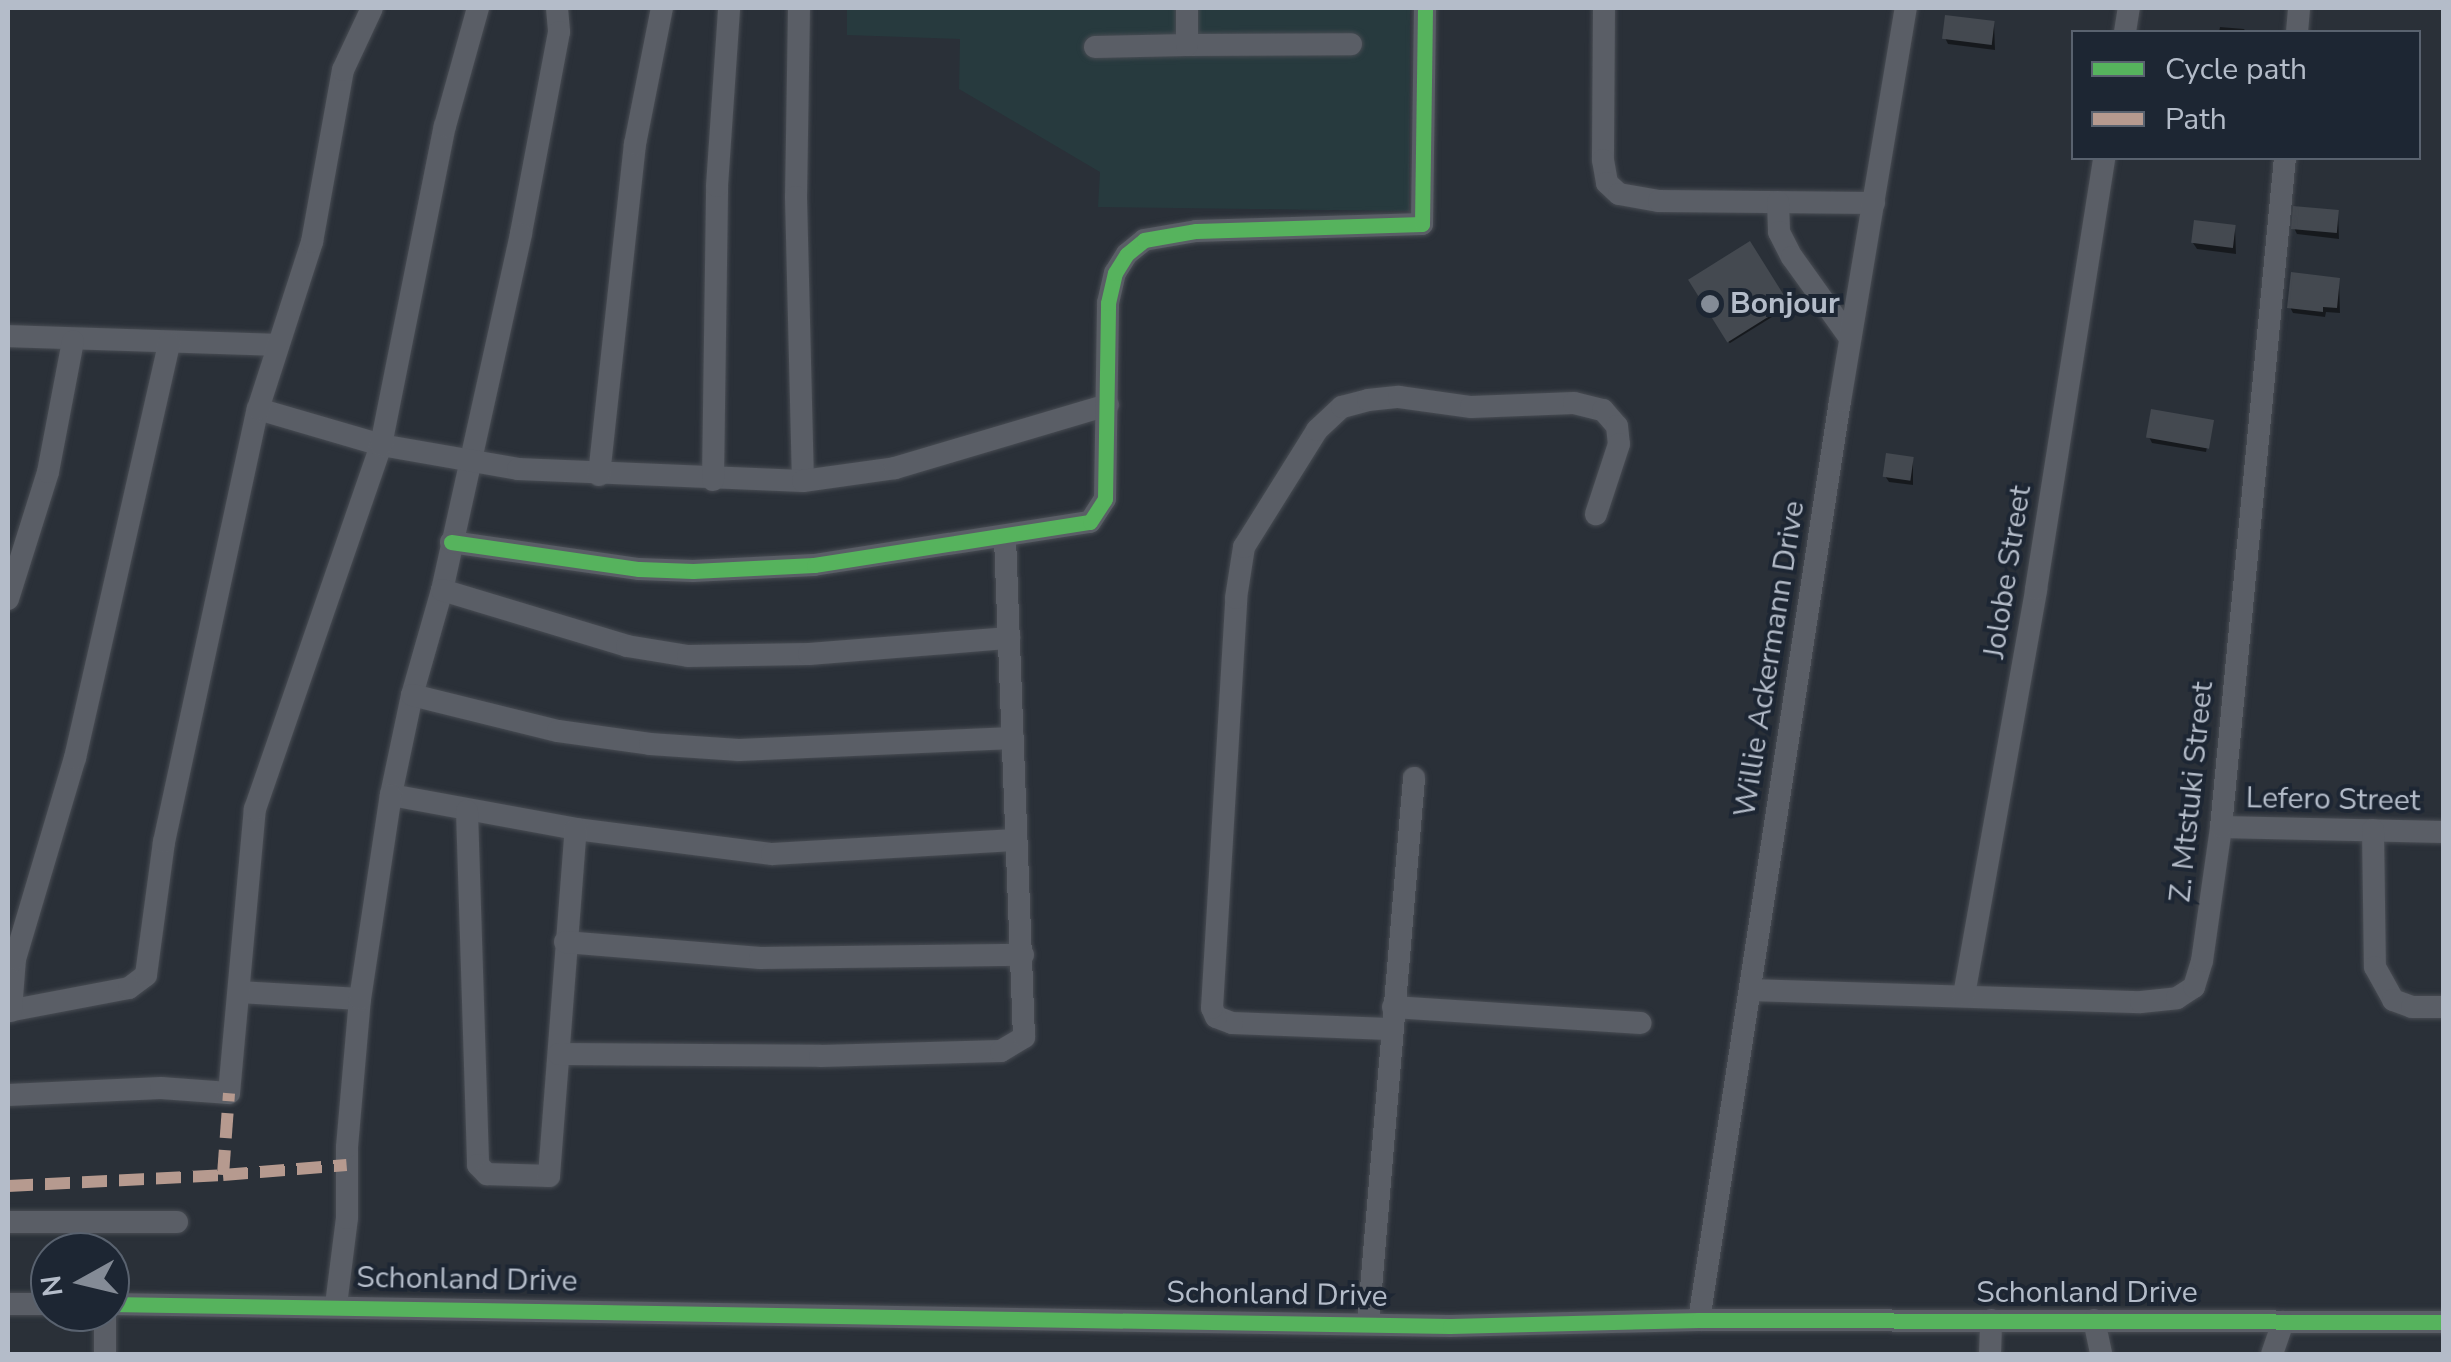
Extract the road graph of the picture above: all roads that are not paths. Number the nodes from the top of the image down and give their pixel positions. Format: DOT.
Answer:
graph roads {
  1 [pos="372,8"];
  2 [pos="478,8"];
  3 [pos="557,8"];
  4 [pos="662,8"];
  5 [pos="729,8"];
  6 [pos="799,8"];
  7 [pos="1187,8"];
  8 [pos="1424,8"];
  9 [pos="1604,8"];
  10 [pos="1906,8"];
  11 [pos="1351,44"];
  12 [pos="1187,45"];
  13 [pos="1095,47"];
  14 [pos="2104,160"];
  15 [pos="2285,160"];
  16 [pos="1778,202"];
  17 [pos="1874,203"];
  18 [pos="8,336"];
  19 [pos="1850,338"];
  20 [pos="74,341"];
  21 [pos="168,344"];
  22 [pos="276,346"];
  23 [pos="1108,405"];
  24 [pos="258,409"];
  25 [pos="381,445"];
  26 [pos="472,459"];
  27 [pos="599,475"];
  28 [pos="713,480"];
  29 [pos="802,481"];
  30 [pos="1596,514"];
  31 [pos="1005,537"];
  32 [pos="451,542"];
  33 [pos="442,590"];
  34 [pos="8,599"];
  35 [pos="1009,638"];
  36 [pos="412,695"];
  37 [pos="1013,738"];
  38 [pos="1414,778"];
  39 [pos="392,795"];
  40 [pos="467,811"];
  41 [pos="2221,827"];
  42 [pos="576,829"];
  43 [pos="2373,830"];
  44 [pos="2444,832"];
  45 [pos="1015,840"];
  46 [pos="565,942"];
  47 [pos="1022,955"];
  48 [pos="1750,990"];
  49 [pos="239,992"];
  50 [pos="1964,995"];
  51 [pos="360,999"];
  52 [pos="2444,1007"];
  53 [pos="9,1011"];
  54 [pos="1391,1018"];
  55 [pos="1640,1023"];
  56 [pos="560,1054"];
  57 [pos="8,1095"];
  58 [pos="8,1222"];
  59 [pos="176,1222"];
  60 [pos="130,1304"];
  61 [pos="336,1305"];
  62 [pos="1700,1320"];
  63 [pos="1990,1320"];
  64 [pos="2094,1320"];
  65 [pos="2283,1322"];
  66 [pos="2444,1322"];
  67 [pos="1368,1324"];
  68 [pos="1990,1354"];
  69 [pos="2101,1354"];
  70 [pos="2272,1354"];
  1 -- 22 [label="street"];
  2 -- 25 [label="street"];
  3 -- 26 [label="street"];
  4 -- 27 [label="street"];
  5 -- 28 [label="street"];
  6 -- 29 [label="street"];
  7 -- 12 [label="street"];
  8 -- 23 [label="street"];
  9 -- 16 [label="street"];
  10 -- 17 [label="street, Willie Ackermann Drive"];
  11 -- 12 [label="street"];
  12 -- 13 [label="street"];
  14 -- 50 [label="street, Jolobe Street"];
  15 -- 41 [label="street, Z. Mtstuki Street"];
  16 -- 17 [label="street"];
  16 -- 19 [label="street"];
  17 -- 19 [label="street, Willie Ackermann Drive"];
  18 -- 20 [label="street"];
  19 -- 48 [label="street, Willie Ackermann Drive"];
  20 -- 21 [label="street"];
  20 -- 34 [label="street"];
  21 -- 22 [label="street"];
  21 -- 53 [label="street"];
  22 -- 24 [label="street"];
  23 -- 29 [label="street"];
  23 -- 31 [label="street"];
  24 -- 25 [label="street"];
  24 -- 53 [label="street"];
  25 -- 26 [label="street"];
  25 -- 49 [label="street"];
  26 -- 27 [label="street"];
  26 -- 32 [label="street"];
  27 -- 28 [label="street"];
  28 -- 29 [label="street"];
  30 -- 54 [label="street"];
  31 -- 32 [label="street"];
  31 -- 35 [label="street"];
  32 -- 33 [label="street"];
  33 -- 35 [label="street"];
  33 -- 36 [label="street"];
  35 -- 37 [label="street"];
  36 -- 37 [label="street"];
  36 -- 39 [label="street"];
  37 -- 45 [label="street"];
  38 -- 54 [label="street"];
  39 -- 40 [label="street"];
  39 -- 51 [label="street"];
  40 -- 42 [label="street"];
  40 -- 56 [label="street"];
  41 -- 43 [label="street, Lefero Street"];
  41 -- 50 [label="street, Z. Mtstuki Street"];
  42 -- 45 [label="street"];
  42 -- 46 [label="street"];
  43 -- 44 [label="street, Lefero Street"];
  43 -- 52 [label="street"];
  45 -- 47 [label="street"];
  46 -- 47 [label="street"];
  46 -- 56 [label="street"];
  47 -- 56 [label="street"];
  48 -- 50 [label="street, Z. Mtstuki Street"];
  48 -- 62 [label="street, Willie Ackermann Drive"];
  49 -- 51 [label="street"];
  49 -- 57 [label="street"];
  51 -- 61 [label="street"];
  54 -- 55 [label="street"];
  54 -- 67 [label="street"];
  58 -- 59 [label="street"];
  60 -- 61 [label="street, Schonland Drive"];
  61 -- 67 [label="street, Schonland Drive"];
  62 -- 63 [label="street, Schonland Drive"];
  62 -- 67 [label="street, Schonland Drive"];
  63 -- 64 [label="street, Schonland Drive"];
  63 -- 68 [label="street"];
  64 -- 65 [label="street, Schonland Drive"];
  64 -- 69 [label="street"];
  65 -- 66 [label="street, Schonland Drive"];
  65 -- 70 [label="street"];
}
